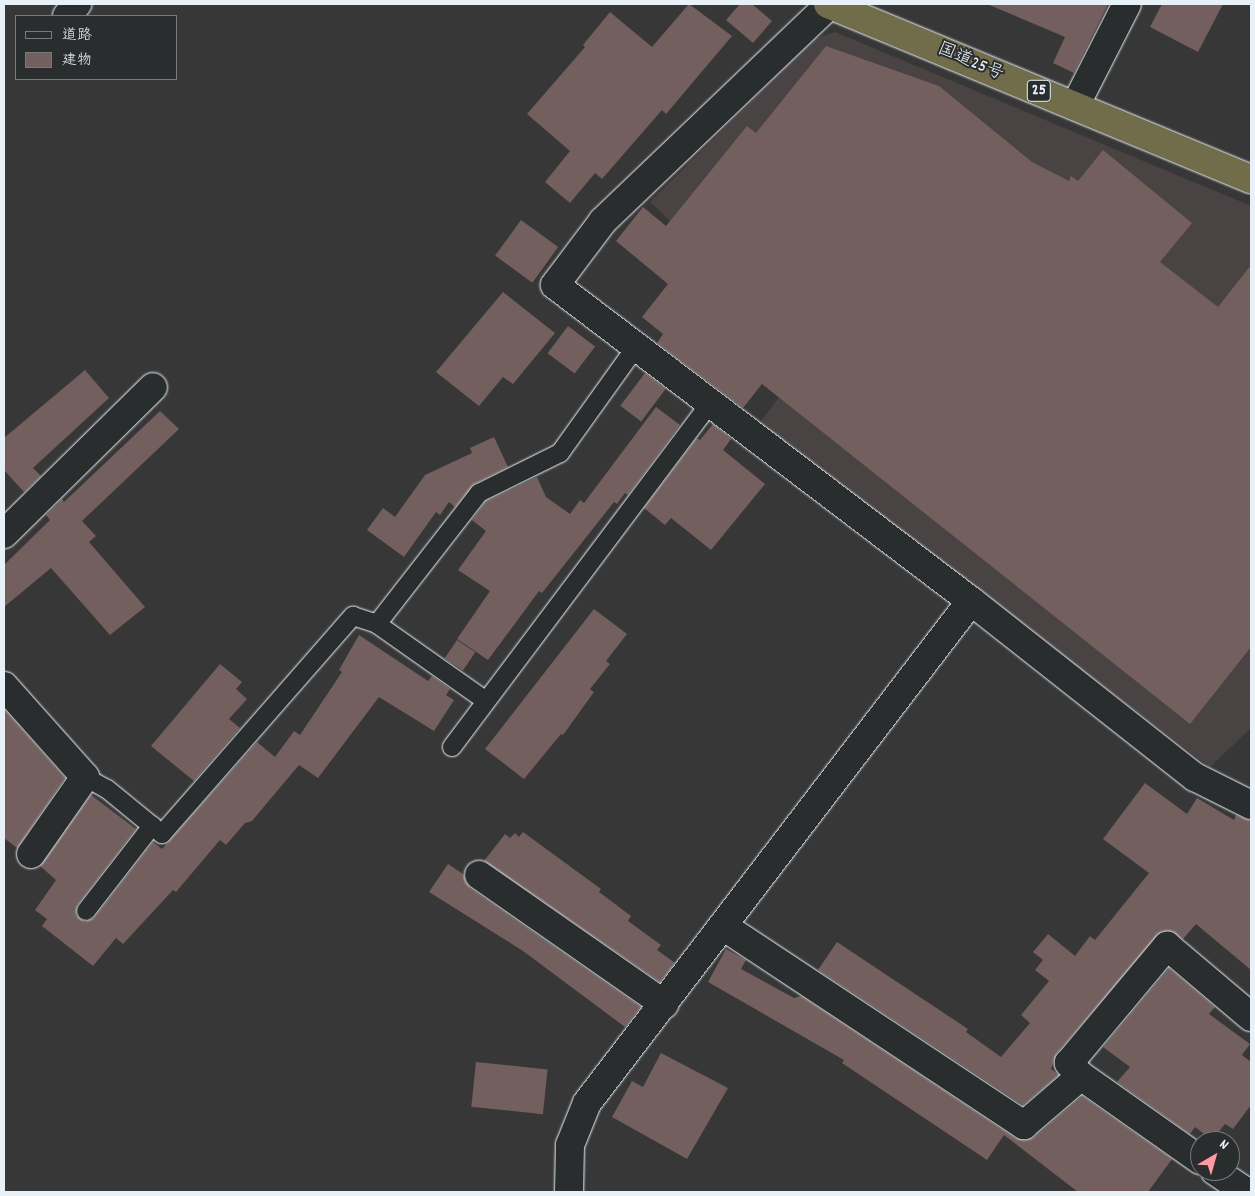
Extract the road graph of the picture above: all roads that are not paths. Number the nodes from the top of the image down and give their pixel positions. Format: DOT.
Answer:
graph roads {
  1 [pos="77,4"];
  2 [pos="829,4"];
  3 [pos="1127,4"];
  4 [pos="68,15"];
  5 [pos="1075,106"];
  6 [pos="1251,179"];
  7 [pos="636,347"];
  8 [pos="153,387"];
  9 [pos="710,403"];
  10 [pos="4,534"];
  11 [pos="971,601"];
  12 [pos="377,624"];
  13 [pos="4,686"];
  14 [pos="486,701"];
  15 [pos="452,747"];
  16 [pos="85,777"];
  17 [pos="1251,806"];
  18 [pos="152,826"];
  19 [pos="31,854"];
  20 [pos="479,875"];
  21 [pos="86,911"];
  22 [pos="723,926"];
  23 [pos="664,1004"];
  24 [pos="1251,1018"];
  25 [pos="1081,1076"];
  26 [pos="1190,1153"];
  27 [pos="1230,1181"];
  28 [pos="569,1192"];
  29 [pos="1246,1192"];
  1 -- 4 [label="street"];
  2 -- 5 [label="highway, 国道25号 / 25"];
  2 -- 7 [label="street"];
  3 -- 5 [label="street"];
  5 -- 6 [label="highway, 国道25号 / 25"];
  7 -- 9 [label="street"];
  7 -- 12 [label="lane"];
  8 -- 10 [label="street"];
  9 -- 11 [label="street"];
  9 -- 14 [label="lane"];
  11 -- 17 [label="street"];
  11 -- 22 [label="street"];
  12 -- 14 [label="lane"];
  12 -- 18 [label="lane"];
  13 -- 16 [label="street"];
  14 -- 15 [label="lane"];
  16 -- 18 [label="lane"];
  16 -- 19 [label="street"];
  18 -- 21 [label="lane"];
  20 -- 23 [label="street"];
  22 -- 23 [label="street"];
  22 -- 25 [label="street"];
  23 -- 28 [label="street"];
  24 -- 25 [label="street"];
  25 -- 26 [label="street"];
  27 -- 29 [label="street"];
}
